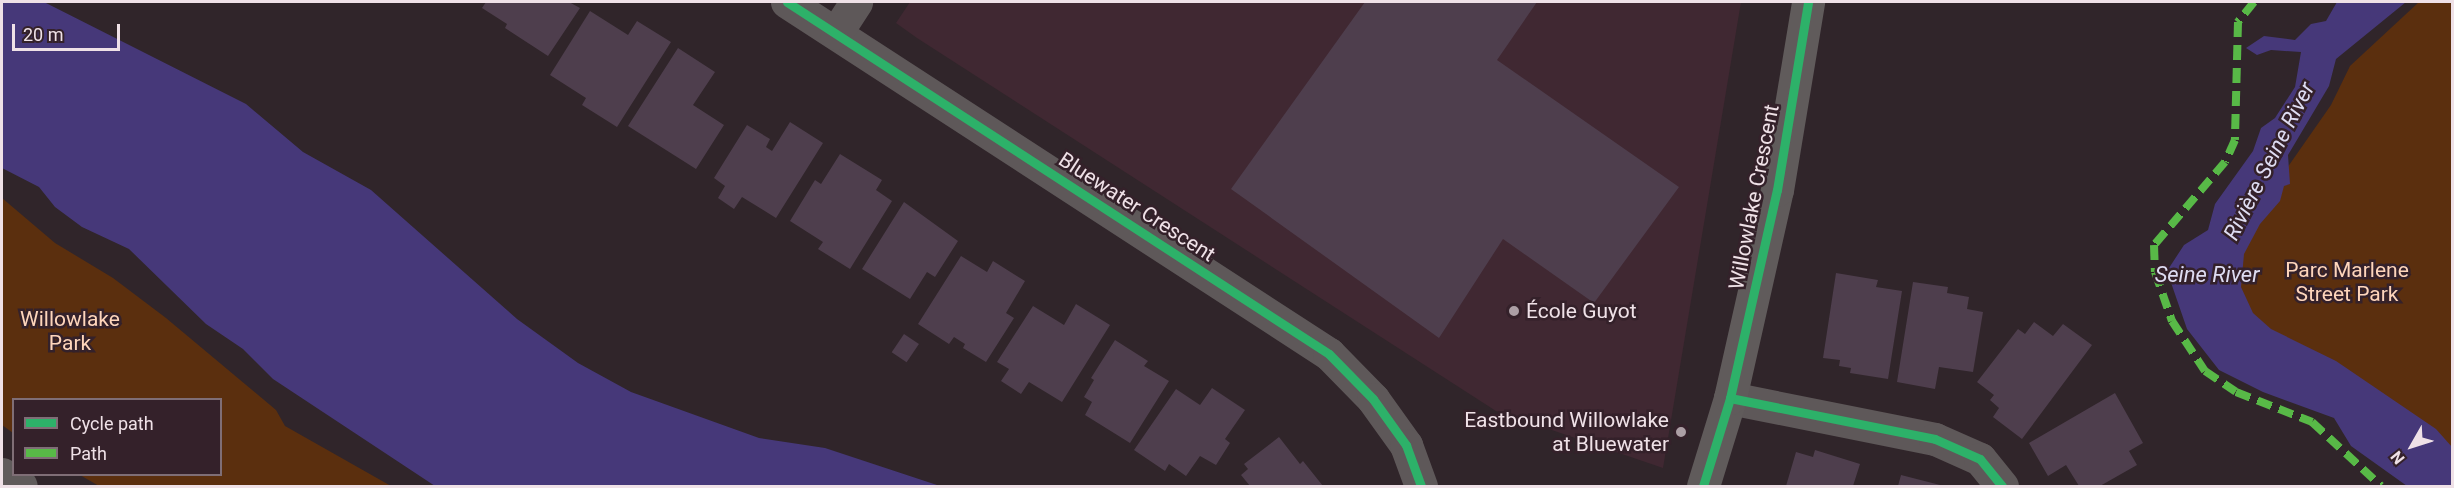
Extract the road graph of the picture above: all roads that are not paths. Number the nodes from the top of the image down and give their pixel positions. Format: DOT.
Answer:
graph roads {
  1 [pos="787,2"];
  2 [pos="856,2"];
  3 [pos="1808,2"];
  4 [pos="836,33"];
  5 [pos="1730,398"];
  6 [pos="2,474"];
  7 [pos="21,486"];
  8 [pos="1421,486"];
  9 [pos="1703,486"];
  10 [pos="2002,486"];
  1 -- 4 [label="street, Bluewater Crescent"];
  2 -- 4 [label="street"];
  3 -- 5 [label="street, Willowlake Crescent"];
  4 -- 8 [label="street, Bluewater Crescent"];
  5 -- 9 [label="street, Willowlake Crescent"];
  5 -- 10 [label="street"];
  6 -- 7 [label="street"];
}
